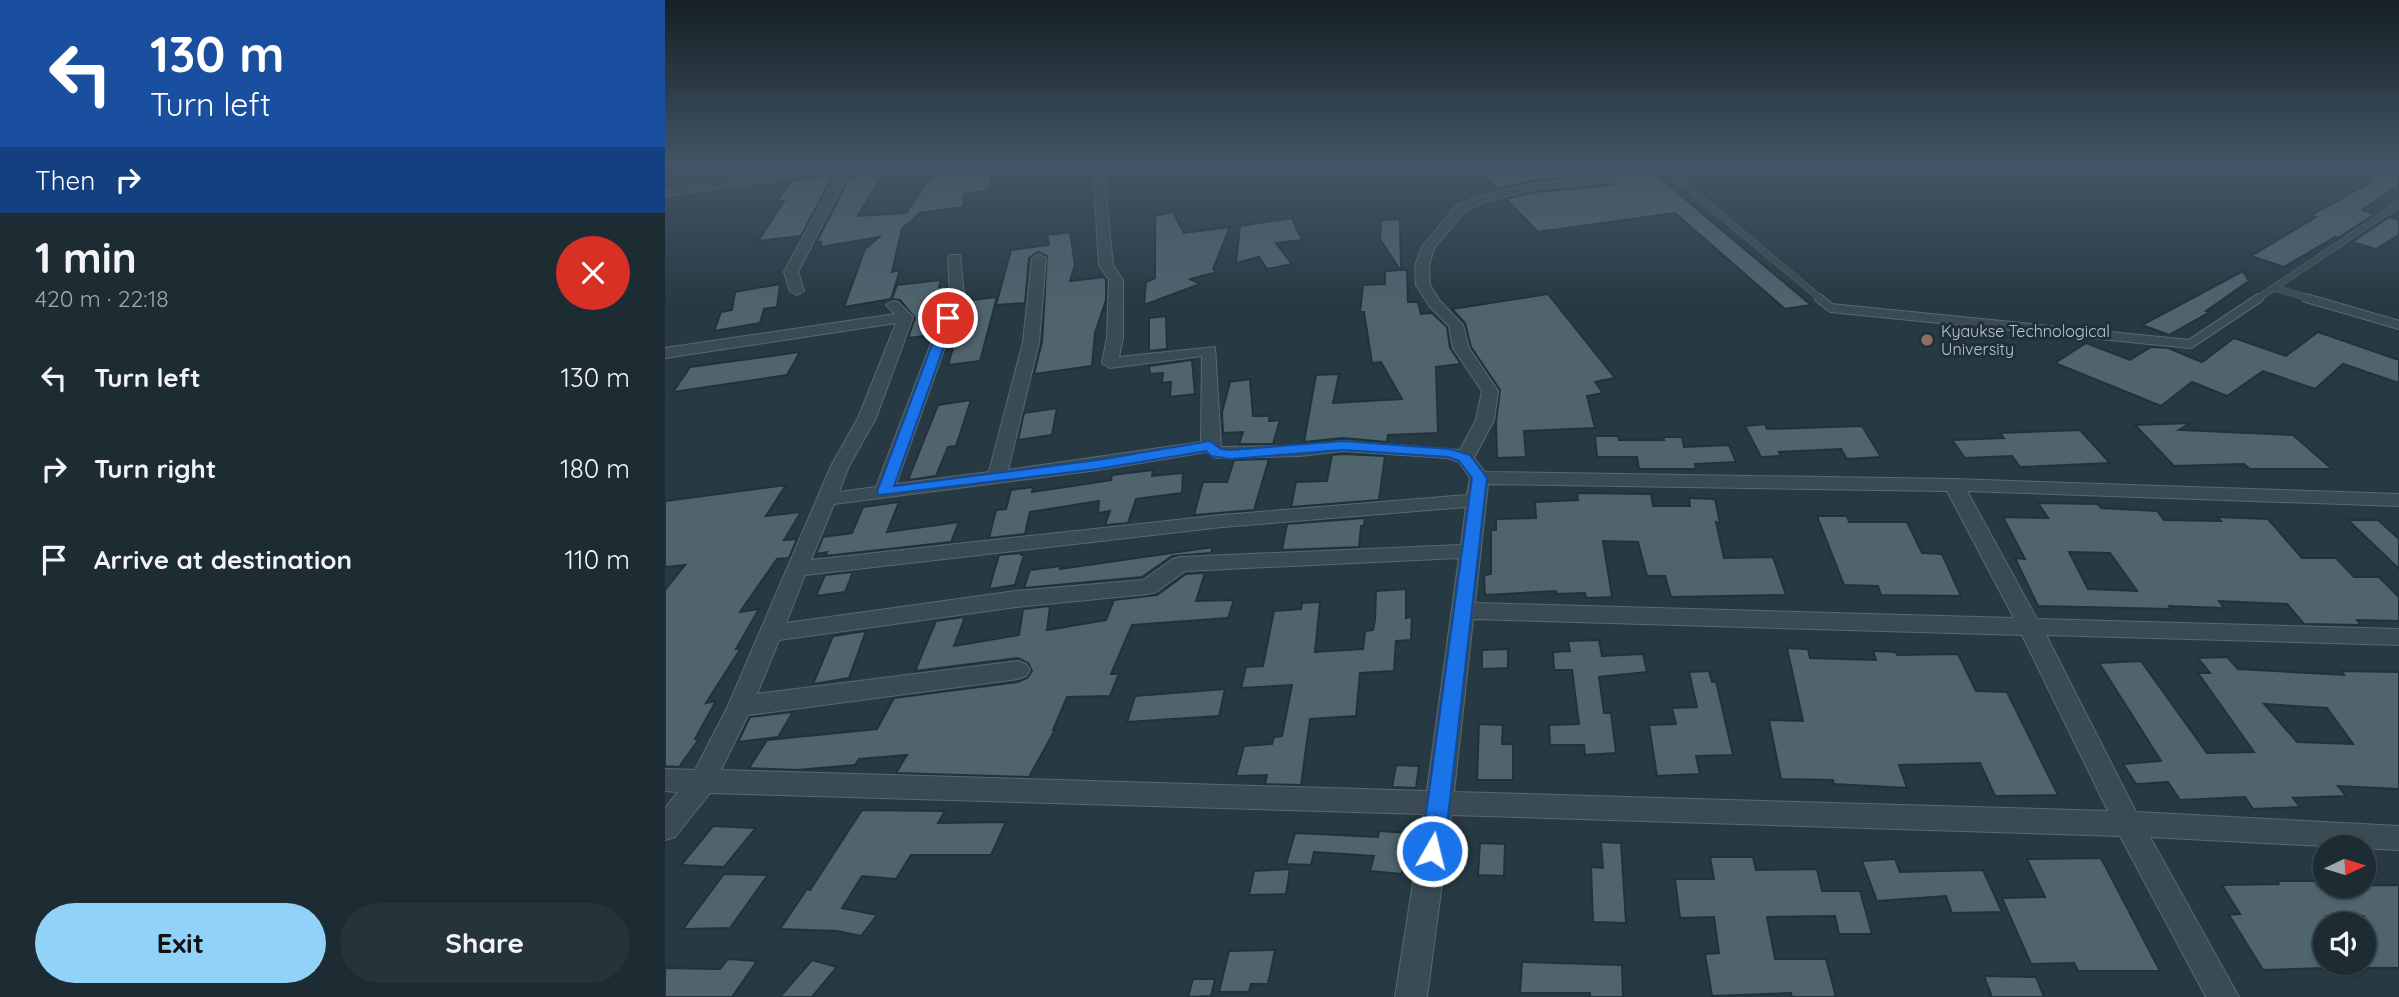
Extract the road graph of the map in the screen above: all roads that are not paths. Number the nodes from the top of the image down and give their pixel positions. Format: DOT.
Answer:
graph roads {
  1 [pos="822,213"];
  2 [pos="1102,213"];
  3 [pos="1457,213"];
  4 [pos="1717,213"];
  5 [pos="2386,213"];
  6 [pos="955,258"];
  7 [pos="1039,258"];
  8 [pos="2274,288"];
  9 [pos="797,292"];
  10 [pos="2399,326"];
  11 [pos="665,353"];
  12 [pos="1210,446"];
  13 [pos="997,478"];
  14 [pos="1473,479"];
  15 [pos="1954,485"];
  16 [pos="884,492"];
  17 [pos="827,499"];
  18 [pos="2399,500"];
  19 [pos="1470,551"];
  20 [pos="797,569"];
  21 [pos="1463,611"];
  22 [pos="2030,627"];
  23 [pos="771,633"];
  24 [pos="2399,637"];
  25 [pos="1018,670"];
  26 [pos="740,706"];
  27 [pos="665,780"];
  28 [pos="703,781"];
  29 [pos="1439,803"];
  30 [pos="2128,824"];
  31 [pos="665,828"];
  32 [pos="2399,838"];
  33 [pos="1411,997"];
  34 [pos="2223,997"];
  1 -- 9 [label="street"];
  2 -- 12 [label="street"];
  3 -- 14 [label="street"];
  4 -- 8 [label="lane"];
  5 -- 8 [label="lane"];
  6 -- 16 [label="street"];
  7 -- 13 [label="street"];
  8 -- 10 [label="lane"];
  11 -- 17 [label="street"];
  12 -- 13 [label="street"];
  12 -- 14 [label="street"];
  13 -- 16 [label="street"];
  14 -- 15 [label="street"];
  14 -- 19 [label="street"];
  14 -- 20 [label="street"];
  15 -- 18 [label="street"];
  15 -- 22 [label="street"];
  16 -- 17 [label="street"];
  17 -- 20 [label="street"];
  19 -- 21 [label="street"];
  19 -- 23 [label="street"];
  20 -- 23 [label="street"];
  21 -- 22 [label="street"];
  21 -- 29 [label="street"];
  22 -- 24 [label="street"];
  22 -- 30 [label="street"];
  23 -- 26 [label="street"];
  25 -- 26 [label="street"];
  26 -- 28 [label="street"];
  27 -- 28 [label="street"];
  28 -- 29 [label="street"];
  28 -- 31 [label="street"];
  29 -- 30 [label="street"];
  29 -- 33 [label="street"];
  30 -- 32 [label="street"];
  30 -- 34 [label="street"];
}
